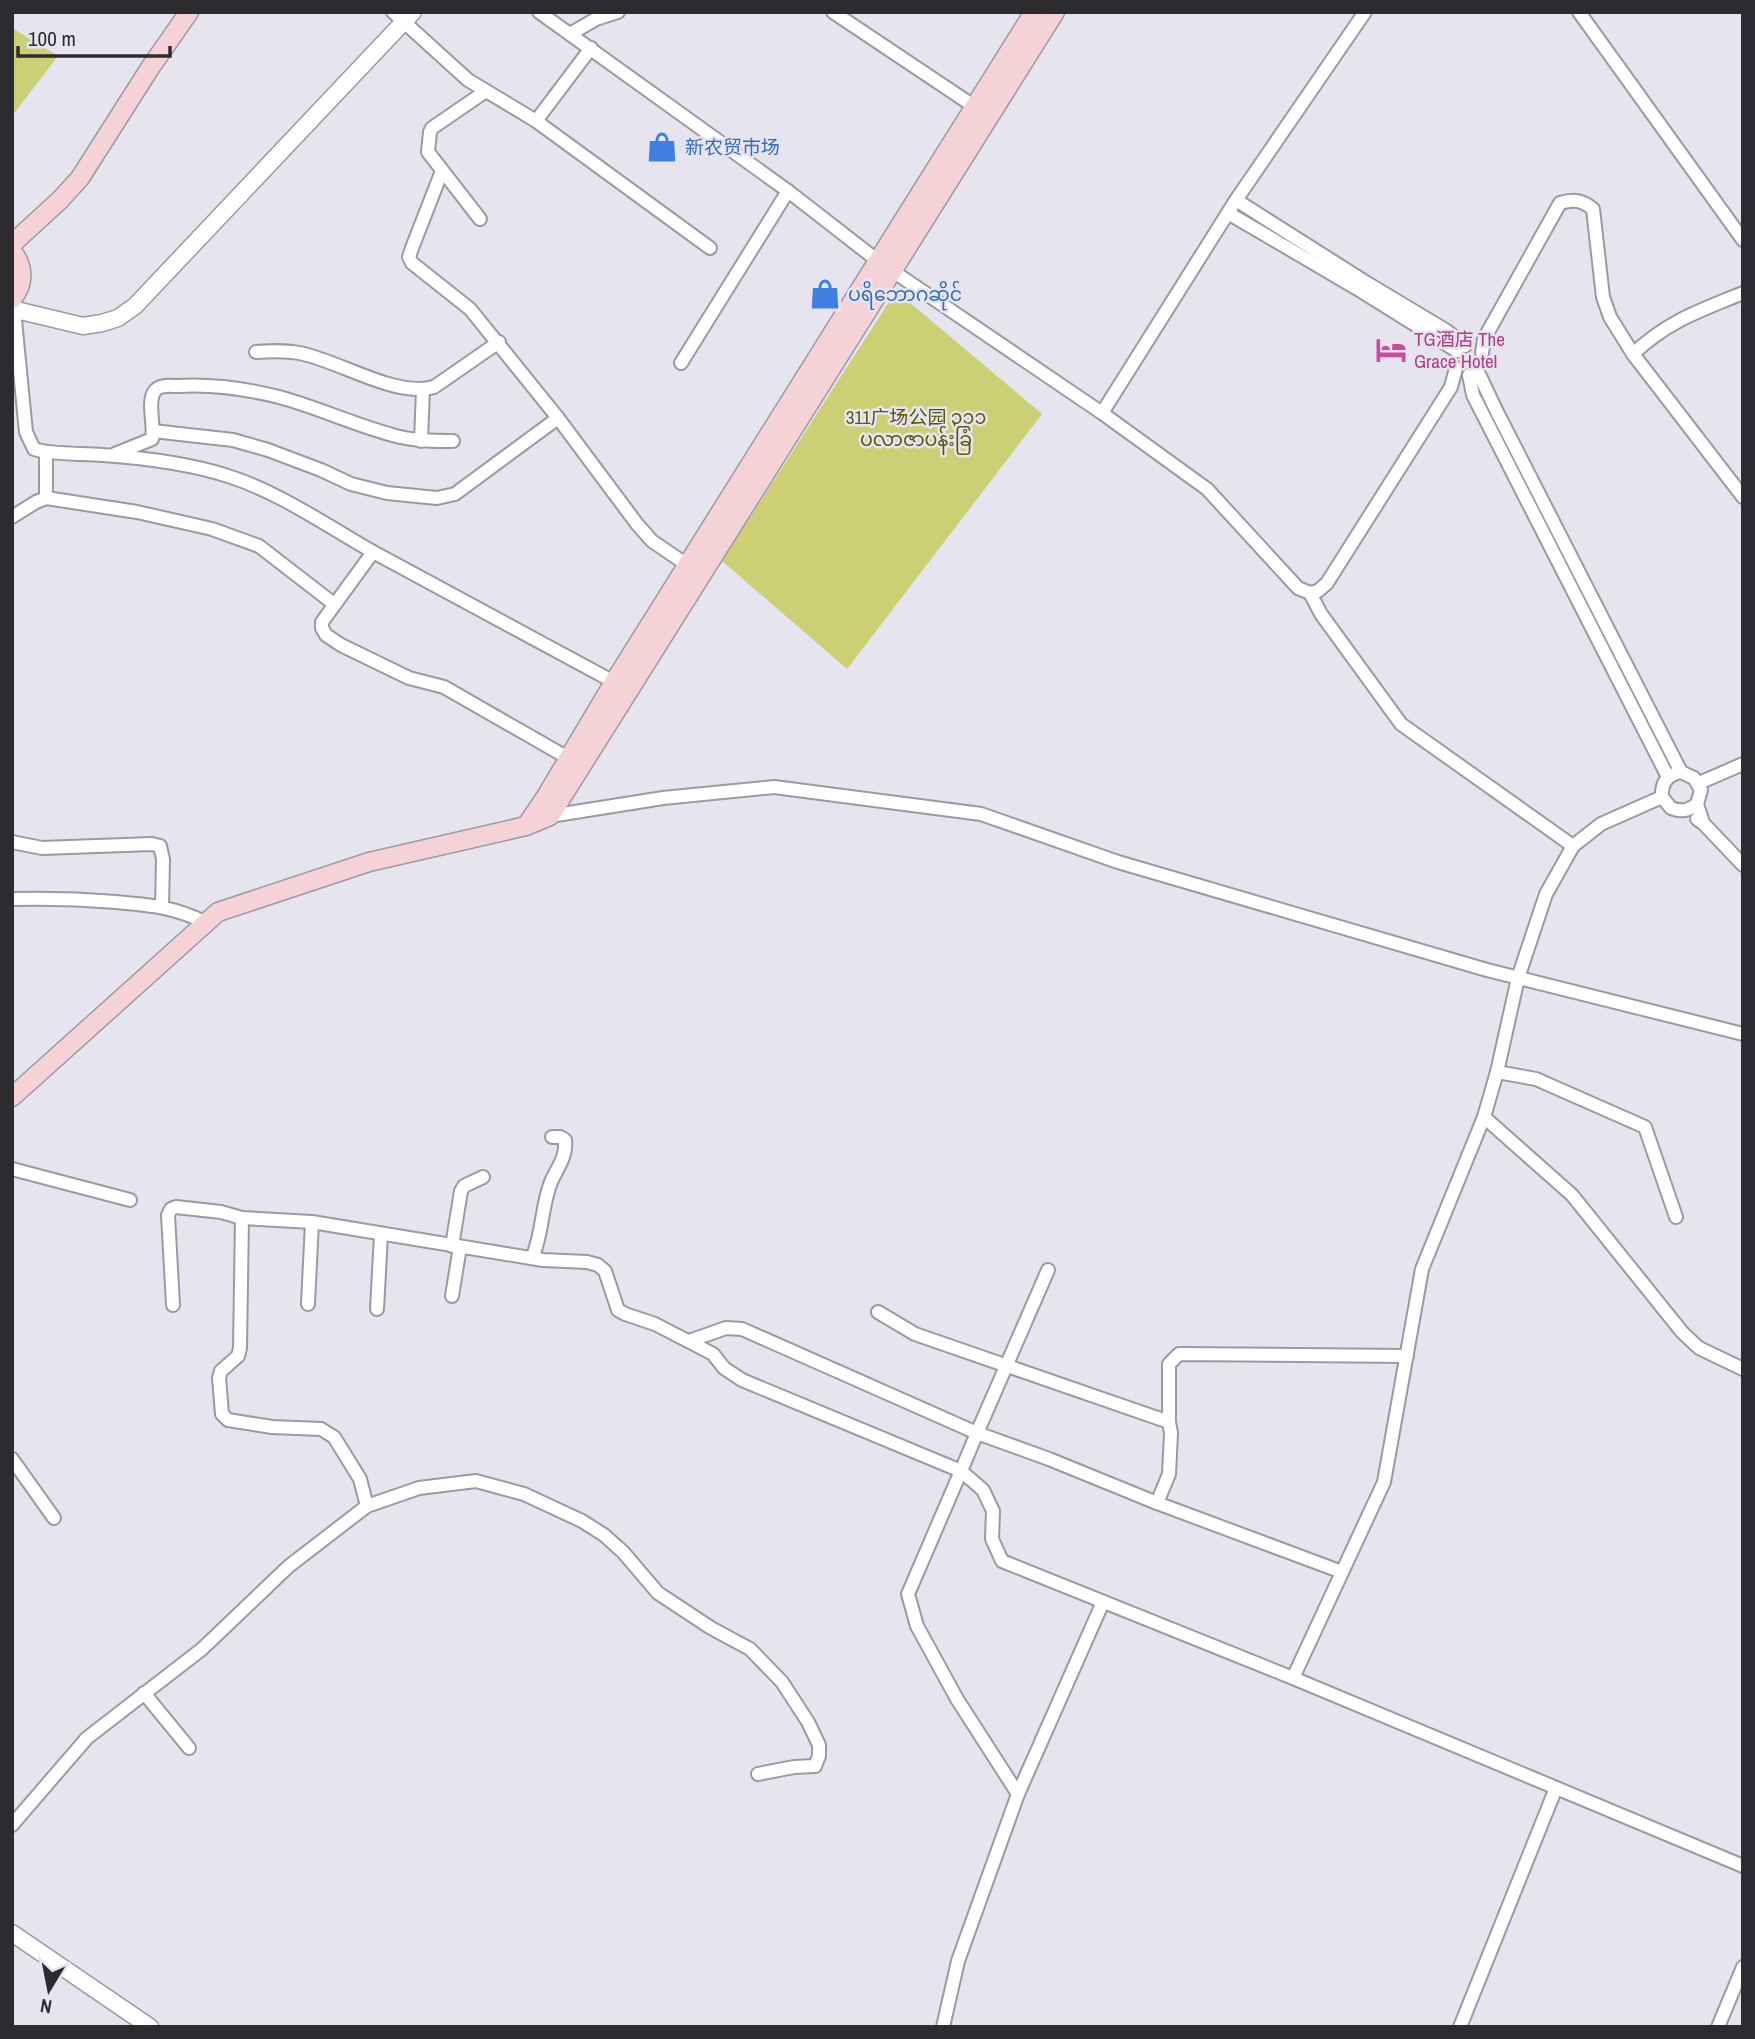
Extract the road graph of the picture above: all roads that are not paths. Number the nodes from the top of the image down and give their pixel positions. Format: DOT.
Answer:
graph roads {
  1 [pos="189,12"];
  2 [pos="539,12"];
  3 [pos="618,12"];
  4 [pos="833,12"];
  5 [pos="1034,12"];
  6 [pos="1055,12"];
  7 [pos="1365,12"];
  8 [pos="1579,12"];
  9 [pos="403,16"];
  10 [pos="570,33"];
  11 [pos="1032,33"];
  12 [pos="591,48"];
  13 [pos="486,91"];
  14 [pos="983,112"];
  15 [pos="536,121"];
  16 [pos="442,171"];
  17 [pos="788,191"];
  18 [pos="1236,200"];
  19 [pos="1228,213"];
  20 [pos="480,219"];
  21 [pos="1743,240"];
  22 [pos="12,244"];
  23 [pos="710,248"];
  24 [pos="12,251"];
  25 [pos="885,266"];
  26 [pos="1743,293"];
  27 [pos="13,306"];
  28 [pos="499,342"];
  29 [pos="1472,347"];
  30 [pos="256,352"];
  31 [pos="1633,354"];
  32 [pos="681,363"];
  33 [pos="1467,372"];
  34 [pos="423,390"];
  35 [pos="1102,413"];
  36 [pos="558,418"];
  37 [pos="153,431"];
  38 [pos="421,441"];
  39 [pos="453,441"];
  40 [pos="46,453"];
  41 [pos="111,456"];
  42 [pos="1743,497"];
  43 [pos="47,498"];
  44 [pos="12,517"];
  45 [pos="373,552"];
  46 [pos="695,569"];
  47 [pos="1310,593"];
  48 [pos="334,604"];
  49 [pos="1623,672"];
  50 [pos="614,682"];
  51 [pos="568,758"];
  52 [pos="1743,764"];
  53 [pos="1681,772"];
  54 [pos="1668,777"];
  55 [pos="1699,783"];
  56 [pos="1662,797"];
  57 [pos="1697,804"];
  58 [pos="1685,811"];
  59 [pos="550,816"];
  60 [pos="1703,823"];
  61 [pos="526,826"];
  62 [pos="12,842"];
  63 [pos="1573,846"];
  64 [pos="1743,865"];
  65 [pos="12,899"];
  66 [pos="162,907"];
  67 [pos="206,923"];
  68 [pos="1518,978"];
  69 [pos="1743,1034"];
  70 [pos="1497,1072"];
  71 [pos="12,1097"];
  72 [pos="1484,1117"];
  73 [pos="552,1137"];
  74 [pos="12,1169"];
  75 [pos="482,1177"];
  76 [pos="130,1200"];
  77 [pos="242,1217"];
  78 [pos="1676,1217"];
  79 [pos="312,1223"];
  80 [pos="382,1235"];
  81 [pos="456,1247"];
  82 [pos="532,1258"];
  83 [pos="1048,1270"];
  84 [pos="452,1296"];
  85 [pos="308,1304"];
  86 [pos="173,1305"];
  87 [pos="377,1309"];
  88 [pos="878,1312"];
  89 [pos="689,1341"];
  90 [pos="1407,1356"];
  91 [pos="1007,1367"];
  92 [pos="1743,1369"];
  93 [pos="1169,1422"];
  94 [pos="977,1433"];
  95 [pos="12,1459"];
  96 [pos="961,1471"];
  97 [pos="1157,1503"];
  98 [pos="367,1506"];
  99 [pos="54,1518"];
  100 [pos="1342,1572"];
  101 [pos="1103,1602"];
  102 [pos="1293,1678"];
  103 [pos="144,1693"];
  104 [pos="189,1748"];
  105 [pos="758,1774"];
  106 [pos="1556,1788"];
  107 [pos="1017,1794"];
  108 [pos="12,1825"];
  109 [pos="1743,1866"];
  110 [pos="12,1933"];
  111 [pos="1743,1967"];
  112 [pos="150,2027"];
  113 [pos="943,2027"];
  114 [pos="1460,2027"];
  115 [pos="1718,2027"];
  1 -- 22 [label="main road"];
  2 -- 10 [label="street"];
  3 -- 10 [label="street"];
  4 -- 14 [label="street"];
  5 -- 11 [label="main road"];
  6 -- 11 [label="main road"];
  7 -- 18 [label="street"];
  8 -- 21 [label="street"];
  9 -- 13 [label="street"];
  9 -- 27 [label="street"];
  10 -- 12 [label="street"];
  11 -- 14 [label="main road"];
  12 -- 15 [label="street"];
  12 -- 17 [label="street"];
  13 -- 15 [label="street"];
  13 -- 16 [label="street"];
  14 -- 25 [label="main road"];
  15 -- 23 [label="street"];
  16 -- 20 [label="street"];
  16 -- 28 [label="street"];
  17 -- 25 [label="street"];
  17 -- 32 [label="street"];
  18 -- 19 [label="street"];
  18 -- 29 [label="street"];
  19 -- 29 [label="street"];
  19 -- 35 [label="street"];
  24 -- 27 [label="main road"];
  25 -- 35 [label="street"];
  25 -- 46 [label="main road"];
  26 -- 31 [label="street"];
  27 -- 40 [label="street"];
  28 -- 34 [label="street"];
  28 -- 36 [label="street"];
  29 -- 31 [label="street"];
  29 -- 33 [label="street"];
  29 -- 33 [label="street"];
  30 -- 34 [label="street"];
  31 -- 42 [label="street"];
  33 -- 47 [label="street"];
  33 -- 49 [label="street"];
  34 -- 38 [label="street"];
  35 -- 47 [label="street"];
  36 -- 37 [label="street"];
  36 -- 46 [label="street"];
  37 -- 38 [label="street"];
  37 -- 41 [label="street"];
  38 -- 39 [label="street"];
  40 -- 41 [label="street"];
  40 -- 43 [label="street"];
  41 -- 45 [label="street"];
  43 -- 44 [label="street"];
  43 -- 48 [label="street"];
  45 -- 48 [label="street"];
  45 -- 50 [label="street"];
  46 -- 50 [label="main road"];
  46 -- 59 [label="main road"];
  47 -- 63 [label="street"];
  48 -- 51 [label="street"];
  49 -- 53 [label="street"];
  49 -- 54 [label="street"];
  50 -- 51 [label="main road"];
  51 -- 61 [label="main road"];
  52 -- 55 [label="street"];
  53 -- 54 [label="street"];
  53 -- 55 [label="street"];
  54 -- 56 [label="street"];
  55 -- 57 [label="street"];
  56 -- 58 [label="street"];
  56 -- 63 [label="street"];
  57 -- 58 [label="street"];
  57 -- 60 [label="street"];
  58 -- 60 [label="street"];
  59 -- 61 [label="main road"];
  59 -- 68 [label="street"];
  60 -- 64 [label="street"];
  61 -- 67 [label="main road"];
  62 -- 66 [label="street"];
  63 -- 68 [label="street"];
  65 -- 66 [label="street"];
  66 -- 67 [label="street"];
  67 -- 71 [label="main road"];
  68 -- 69 [label="street"];
  68 -- 70 [label="street"];
  70 -- 72 [label="street"];
  70 -- 78 [label="street"];
  72 -- 90 [label="street"];
  72 -- 92 [label="street"];
  73 -- 82 [label="street"];
  74 -- 76 [label="street"];
  75 -- 81 [label="street"];
  77 -- 79 [label="street"];
  77 -- 86 [label="street"];
  77 -- 98 [label="street"];
  79 -- 80 [label="street"];
  79 -- 85 [label="street"];
  80 -- 81 [label="street"];
  80 -- 87 [label="street"];
  81 -- 82 [label="street"];
  81 -- 84 [label="street"];
  82 -- 89 [label="street"];
  83 -- 91 [label="street"];
  88 -- 91 [label="street"];
  89 -- 94 [label="street"];
  89 -- 96 [label="street"];
  90 -- 93 [label="street"];
  90 -- 100 [label="street"];
  91 -- 93 [label="street"];
  91 -- 94 [label="street"];
  93 -- 97 [label="street"];
  94 -- 96 [label="street"];
  94 -- 97 [label="street"];
  95 -- 99 [label="street"];
  96 -- 101 [label="street"];
  96 -- 107 [label="street"];
  97 -- 100 [label="street"];
  98 -- 103 [label="street"];
  98 -- 105 [label="street"];
  100 -- 102 [label="street"];
  101 -- 102 [label="street"];
  101 -- 107 [label="street"];
  102 -- 106 [label="street"];
  103 -- 104 [label="street"];
  103 -- 108 [label="street"];
  106 -- 109 [label="street"];
  106 -- 114 [label="street"];
  107 -- 113 [label="street"];
  110 -- 112 [label="street"];
  111 -- 115 [label="street"];
}
